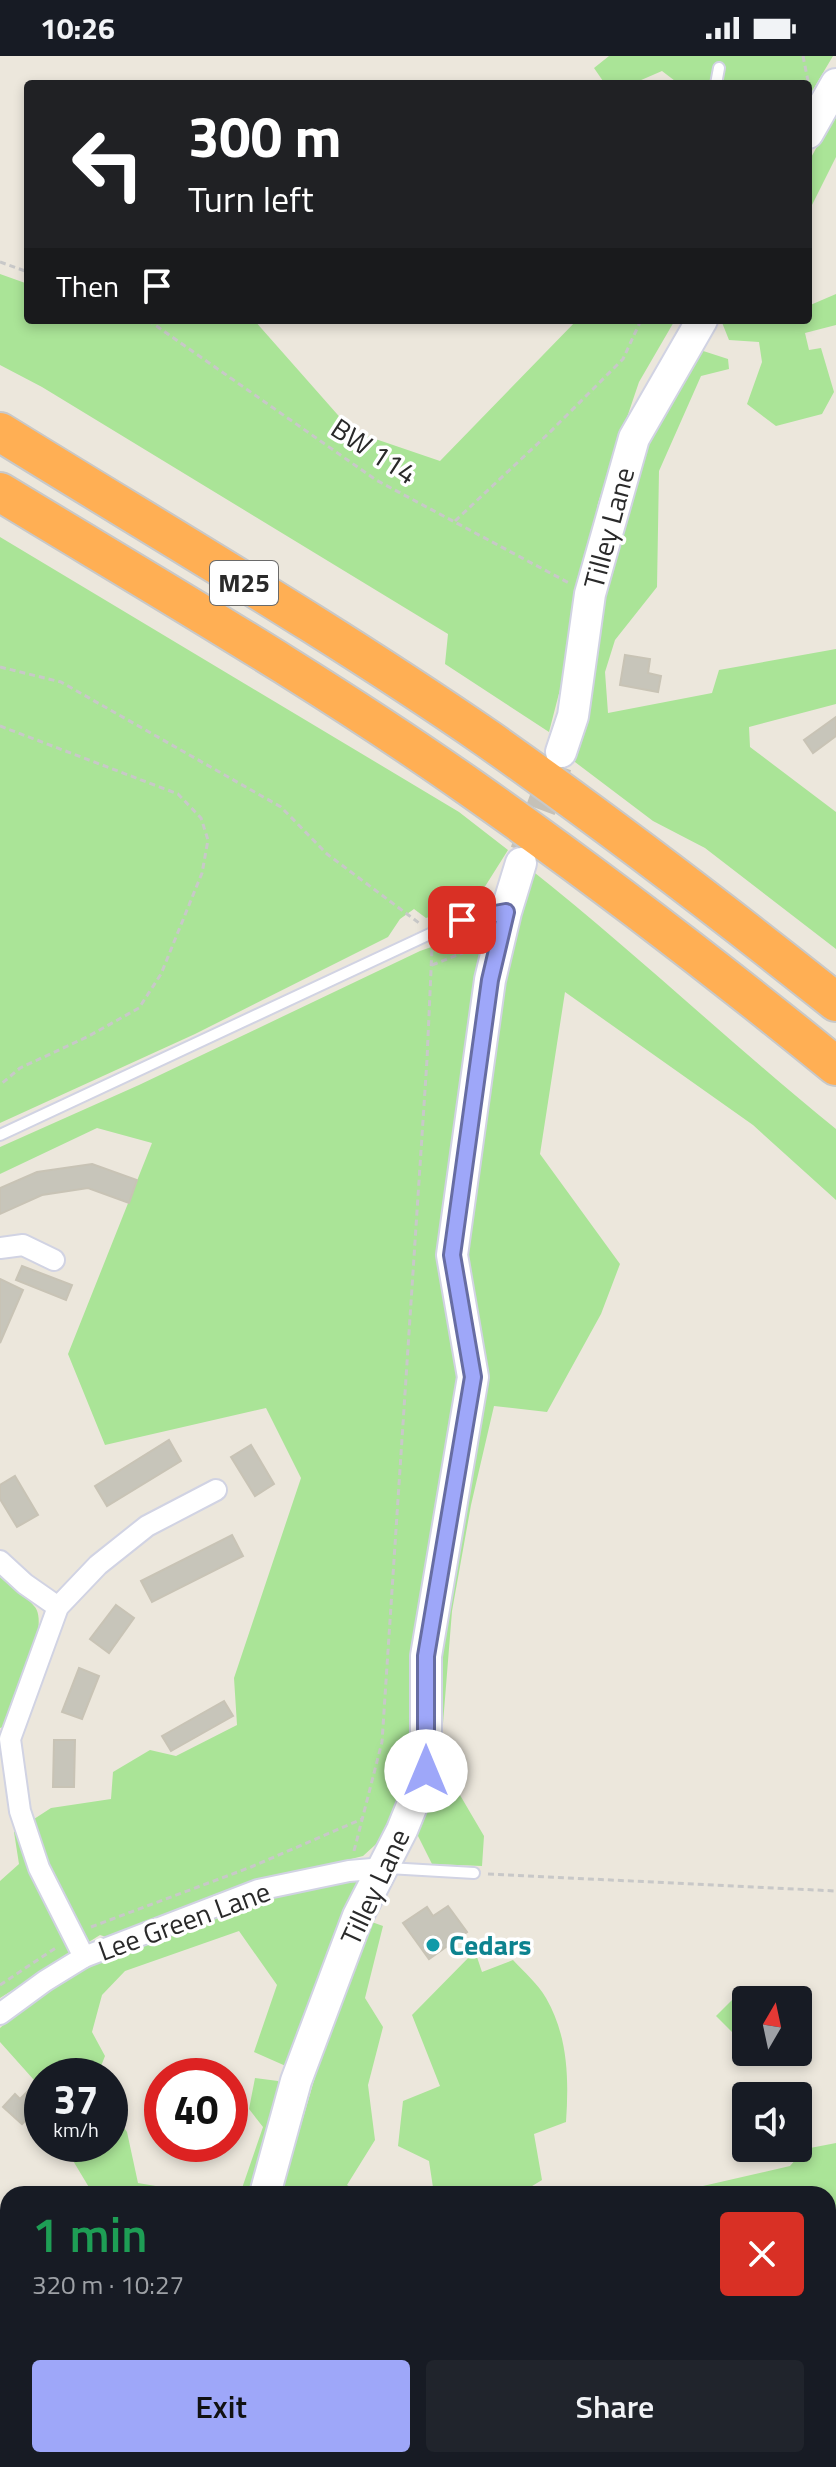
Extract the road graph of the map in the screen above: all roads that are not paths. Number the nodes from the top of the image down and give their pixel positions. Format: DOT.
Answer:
graph roads {
  1 [pos="719,68"];
  2 [pos="717,80"];
  3 [pos="836,84"];
  4 [pos="812,126"];
  5 [pos="700,324"];
  6 [pos="0,432"];
  7 [pos="0,492"];
  8 [pos="561,752"];
  9 [pos="521,863"];
  10 [pos="506,912"];
  11 [pos="836,1002"];
  12 [pos="836,1066"];
  13 [pos="0,1135"];
  14 [pos="0,1248"];
  15 [pos="54,1260"];
  16 [pos="216,1490"];
  17 [pos="0,1561"];
  18 [pos="58,1607"];
  19 [pos="5,1739"];
  20 [pos="384,1868"];
  21 [pos="474,1873"];
  22 [pos="84,1957"];
  23 [pos="0,2014"];
  24 [pos="267,2186"];
  1 -- 2 [label="lane"];
  3 -- 4 [label="street"];
  5 -- 8 [label="street, Tilley Lane"];
  6 -- 11 [label="highway, M25"];
  7 -- 12 [label="highway, M25"];
  9 -- 10 [label="street, Tilley Lane"];
  10 -- 13 [label="lane"];
  10 -- 20 [label="street, Tilley Lane"];
  14 -- 15 [label="street"];
  16 -- 18 [label="street"];
  17 -- 18 [label="street"];
  18 -- 19 [label="street"];
  19 -- 22 [label="street"];
  20 -- 21 [label="lane"];
  20 -- 22 [label="street, Lee Green Lane"];
  20 -- 24 [label="street, Tilley Lane"];
  22 -- 23 [label="street, Lee Green Lane"];
}
